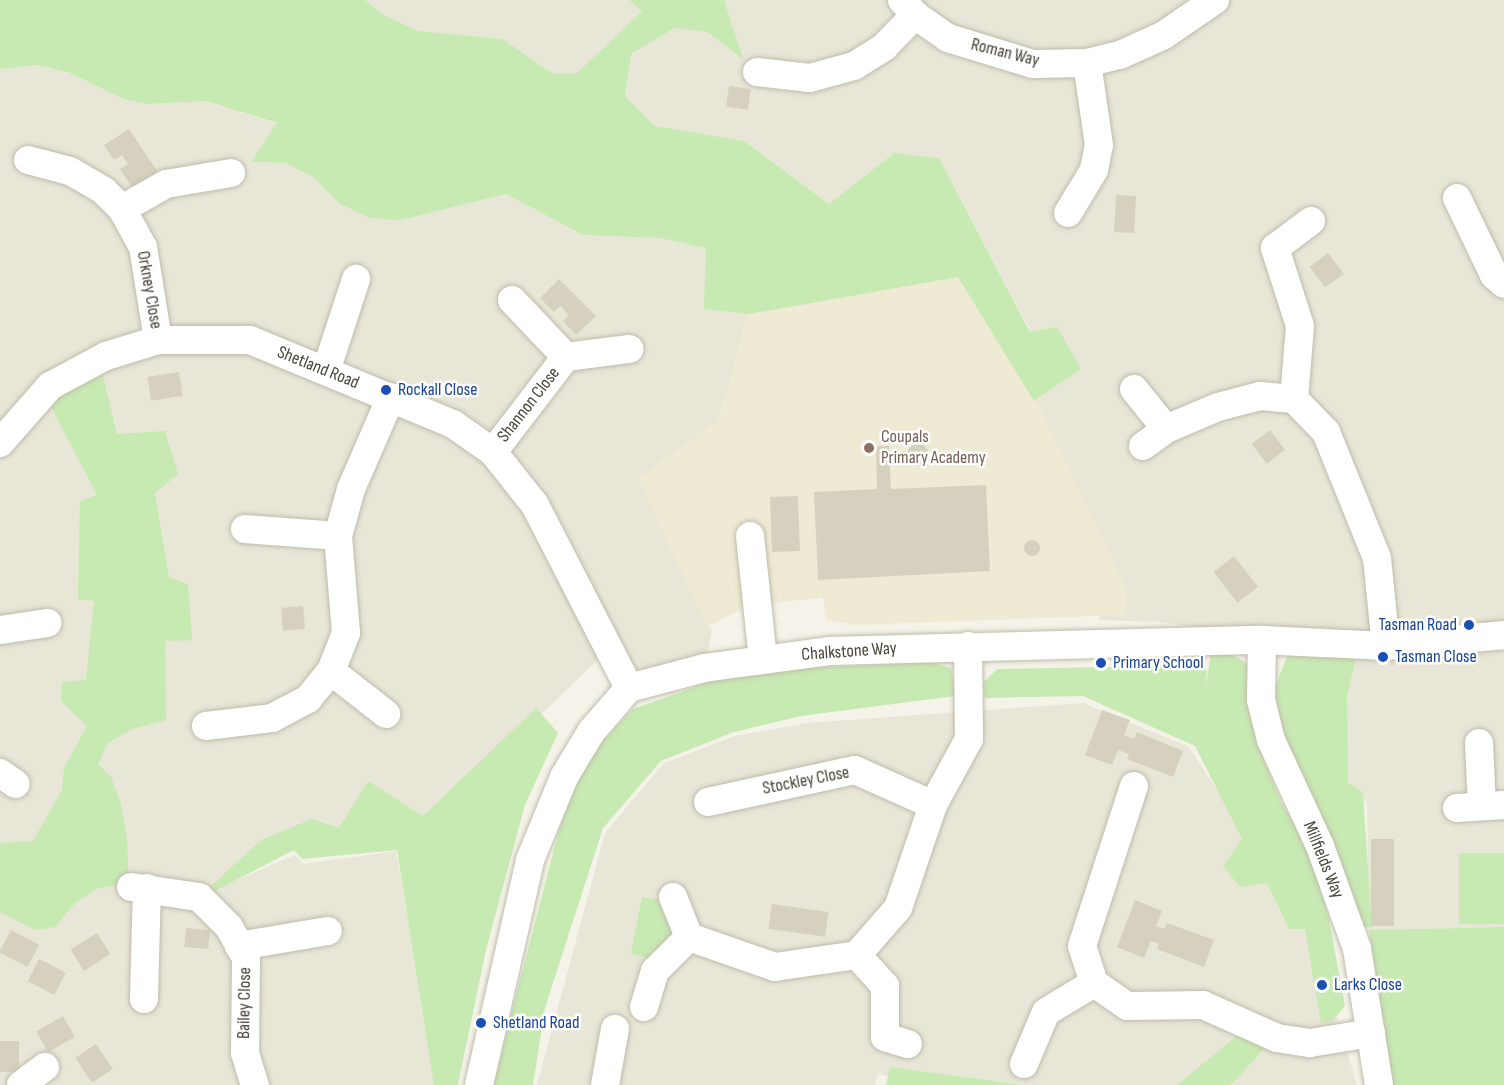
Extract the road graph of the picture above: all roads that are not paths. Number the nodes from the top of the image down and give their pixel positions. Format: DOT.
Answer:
graph roads {
  1 [pos="1215,0"];
  2 [pos="908,8"];
  3 [pos="1087,63"];
  4 [pos="757,72"];
  5 [pos="28,160"];
  6 [pos="231,173"];
  7 [pos="1457,198"];
  8 [pos="122,209"];
  9 [pos="1068,213"];
  10 [pos="1311,220"];
  11 [pos="357,279"];
  12 [pos="1504,284"];
  13 [pos="512,300"];
  14 [pos="158,340"];
  15 [pos="629,349"];
  16 [pos="566,357"];
  17 [pos="326,371"];
  18 [pos="1134,389"];
  19 [pos="391,397"];
  20 [pos="1294,399"];
  21 [pos="1166,429"];
  22 [pos="0,443"];
  23 [pos="1143,446"];
  24 [pos="493,452"];
  25 [pos="245,529"];
  26 [pos="338,536"];
  27 [pos="750,536"];
  28 [pos="47,623"];
  29 [pos="0,630"];
  30 [pos="1504,635"];
  31 [pos="1262,640"];
  32 [pos="968,646"];
  33 [pos="1386,646"];
  34 [pos="763,659"];
  35 [pos="331,671"];
  36 [pos="629,688"];
  37 [pos="386,714"];
  38 [pos="206,726"];
  39 [pos="1479,743"];
  40 [pos="1134,786"];
  41 [pos="708,802"];
  42 [pos="933,805"];
  43 [pos="1481,806"];
  44 [pos="673,897"];
  45 [pos="328,931"];
  46 [pos="689,937"];
  47 [pos="239,946"];
  48 [pos="857,955"];
  49 [pos="1094,983"];
  50 [pos="144,999"];
  51 [pos="644,1007"];
  52 [pos="615,1029"];
  53 [pos="1371,1033"];
  54 [pos="908,1044"];
  55 [pos="1024,1064"];
  56 [pos="45,1067"];
  57 [pos="21,1085"];
  58 [pos="255,1085"];
  59 [pos="479,1085"];
  60 [pos="605,1085"];
  61 [pos="1379,1085"];
  1 -- 3 [label="street, Roman Way"];
  2 -- 3 [label="street, Roman Way"];
  2 -- 4 [label="street"];
  3 -- 9 [label="street"];
  5 -- 8 [label="street, Orkney Close"];
  6 -- 8 [label="street"];
  7 -- 12 [label="street"];
  8 -- 14 [label="street, Orkney Close"];
  10 -- 20 [label="street"];
  11 -- 17 [label="street"];
  13 -- 16 [label="street"];
  14 -- 17 [label="street, Shetland Road"];
  14 -- 22 [label="street, Shetland Road"];
  15 -- 16 [label="street"];
  16 -- 24 [label="street, Shannon Close"];
  17 -- 19 [label="street, Shetland Road"];
  18 -- 21 [label="street"];
  19 -- 24 [label="street, Shetland Road"];
  19 -- 26 [label="street"];
  20 -- 21 [label="street"];
  20 -- 33 [label="street"];
  21 -- 23 [label="street"];
  24 -- 36 [label="street, Shetland Road"];
  25 -- 26 [label="street"];
  26 -- 35 [label="street"];
  27 -- 34 [label="street"];
  28 -- 29 [label="street"];
  30 -- 33 [label="street, Chalkstone Way"];
  31 -- 32 [label="street, Chalkstone Way"];
  31 -- 33 [label="street, Chalkstone Way"];
  31 -- 53 [label="street, Millfields Way"];
  32 -- 34 [label="street, Chalkstone Way"];
  32 -- 42 [label="street"];
  34 -- 36 [label="street, Chalkstone Way"];
  35 -- 37 [label="street"];
  35 -- 38 [label="street"];
  36 -- 59 [label="street"];
  39 -- 43 [label="street"];
  40 -- 49 [label="street"];
  41 -- 42 [label="street, Stockley Close"];
  42 -- 48 [label="street"];
  44 -- 46 [label="street"];
  45 -- 47 [label="street"];
  46 -- 48 [label="street"];
  46 -- 51 [label="street"];
  47 -- 50 [label="street, Bailey Close"];
  47 -- 58 [label="street, Bailey Close"];
  48 -- 54 [label="street"];
  49 -- 53 [label="street"];
  49 -- 55 [label="street"];
  52 -- 60 [label="street"];
  53 -- 61 [label="street, Millfields Way"];
  56 -- 57 [label="street"];
}
